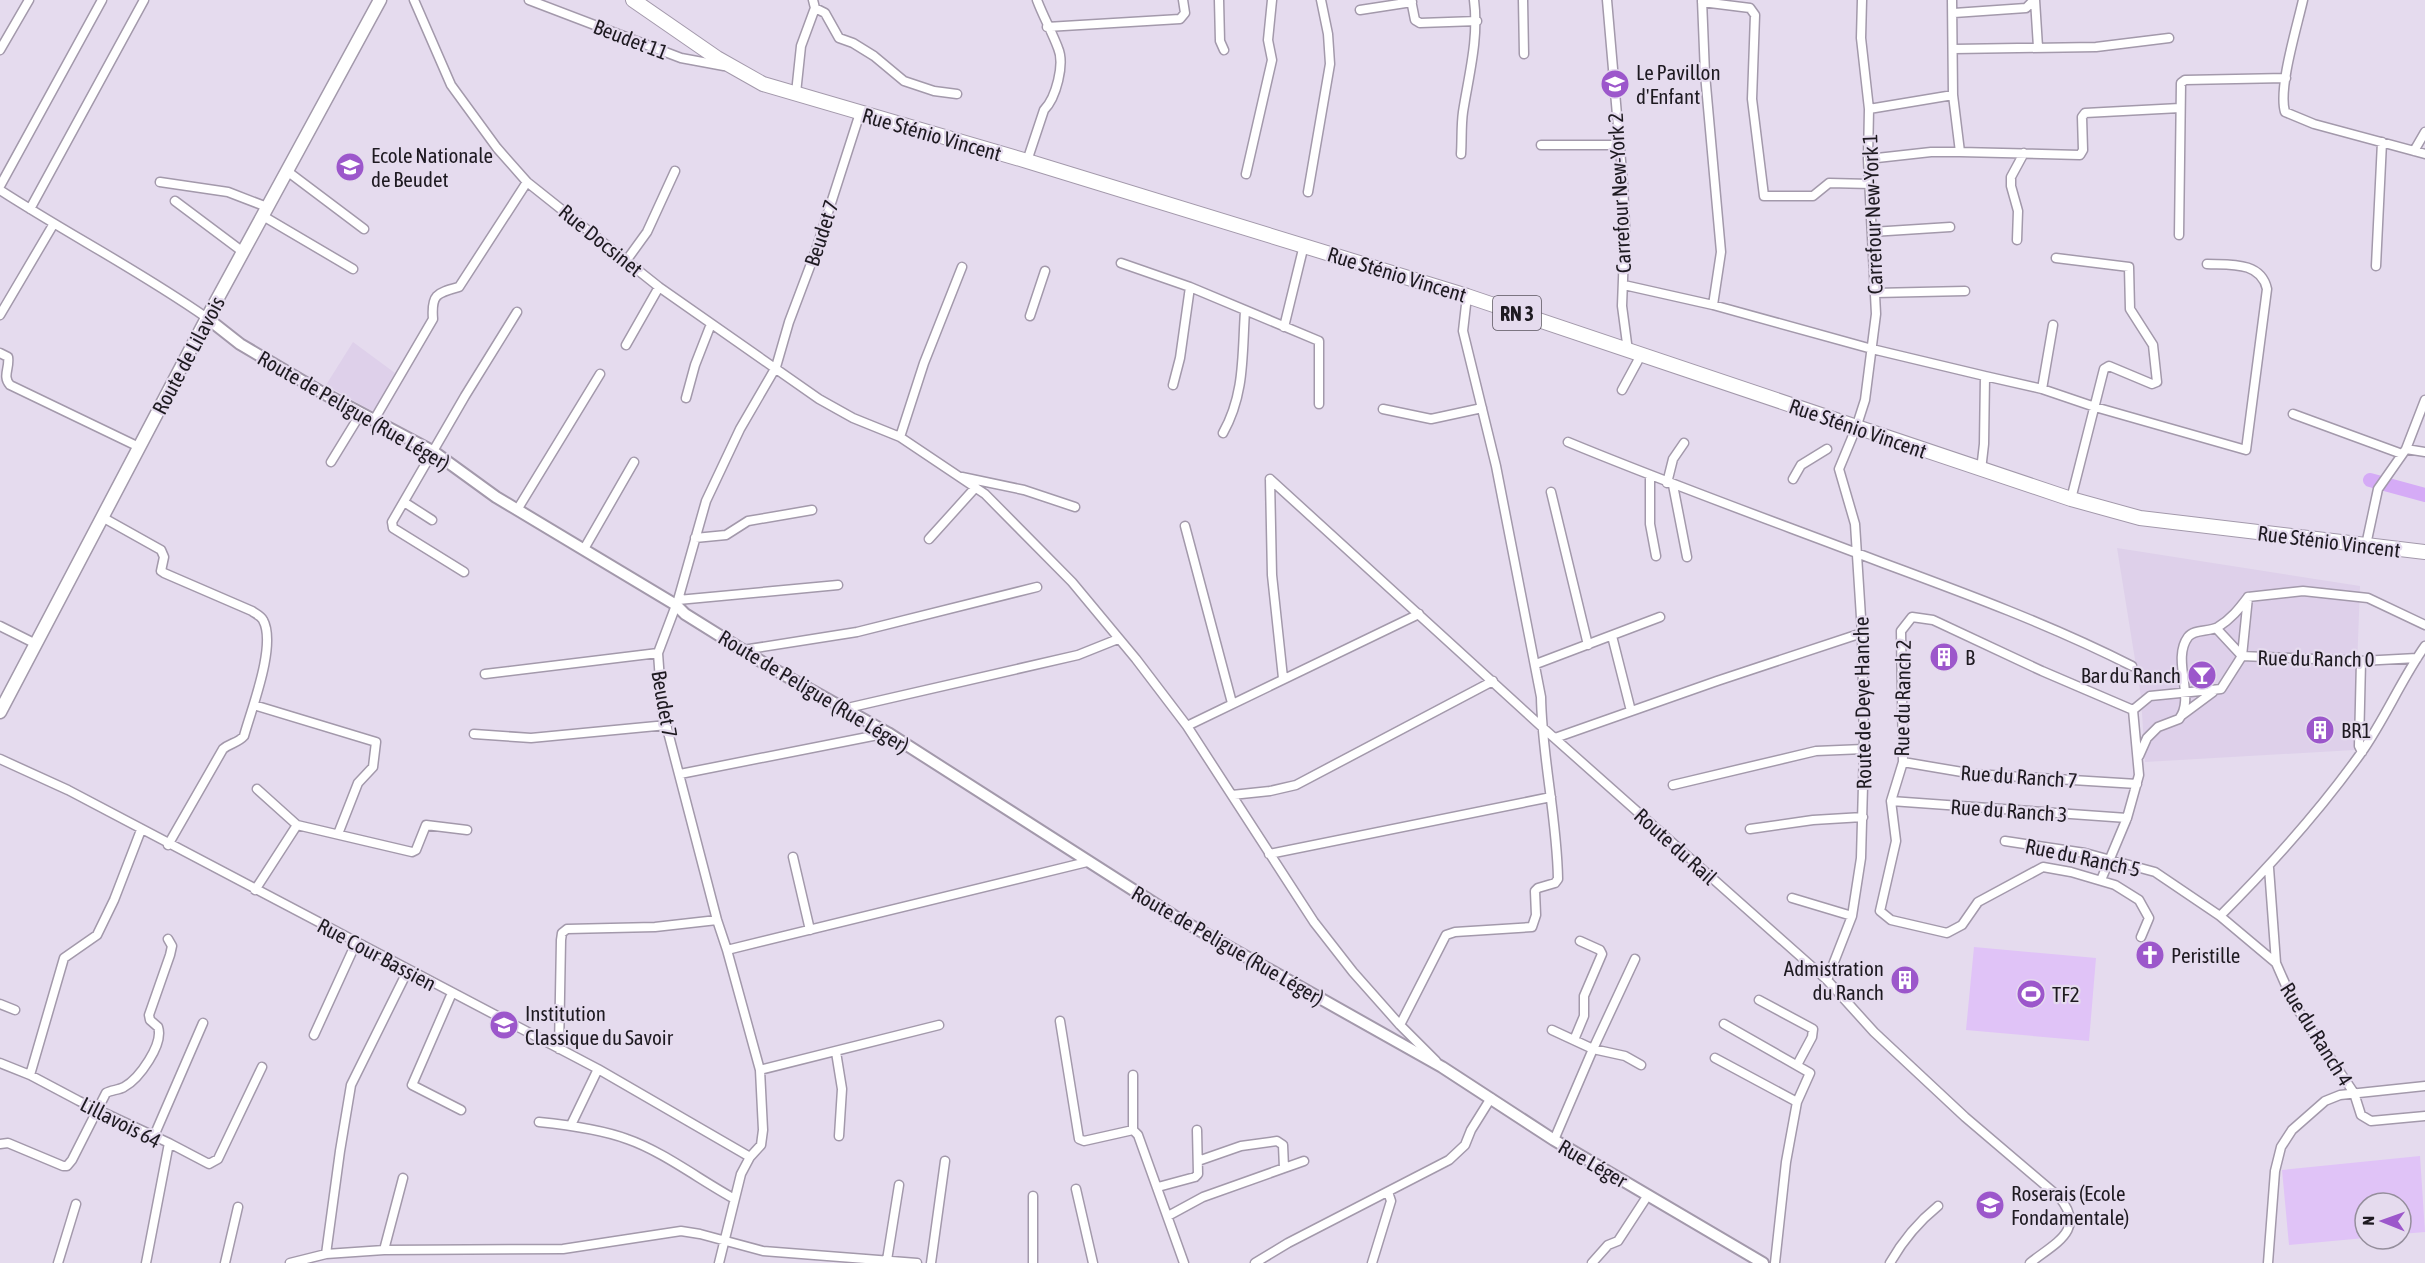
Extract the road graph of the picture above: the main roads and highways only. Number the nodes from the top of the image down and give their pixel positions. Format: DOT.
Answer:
graph roads {
  1 [pos="380,0"];
  2 [pos="633,0"];
  3 [pos="2425,552"];
  4 [pos="0,712"];
  1 -- 4 [label="main road, Route de Lilavois"];
  2 -- 3 [label="main road, Rue Sténio Vincent / RN 3"];
}
